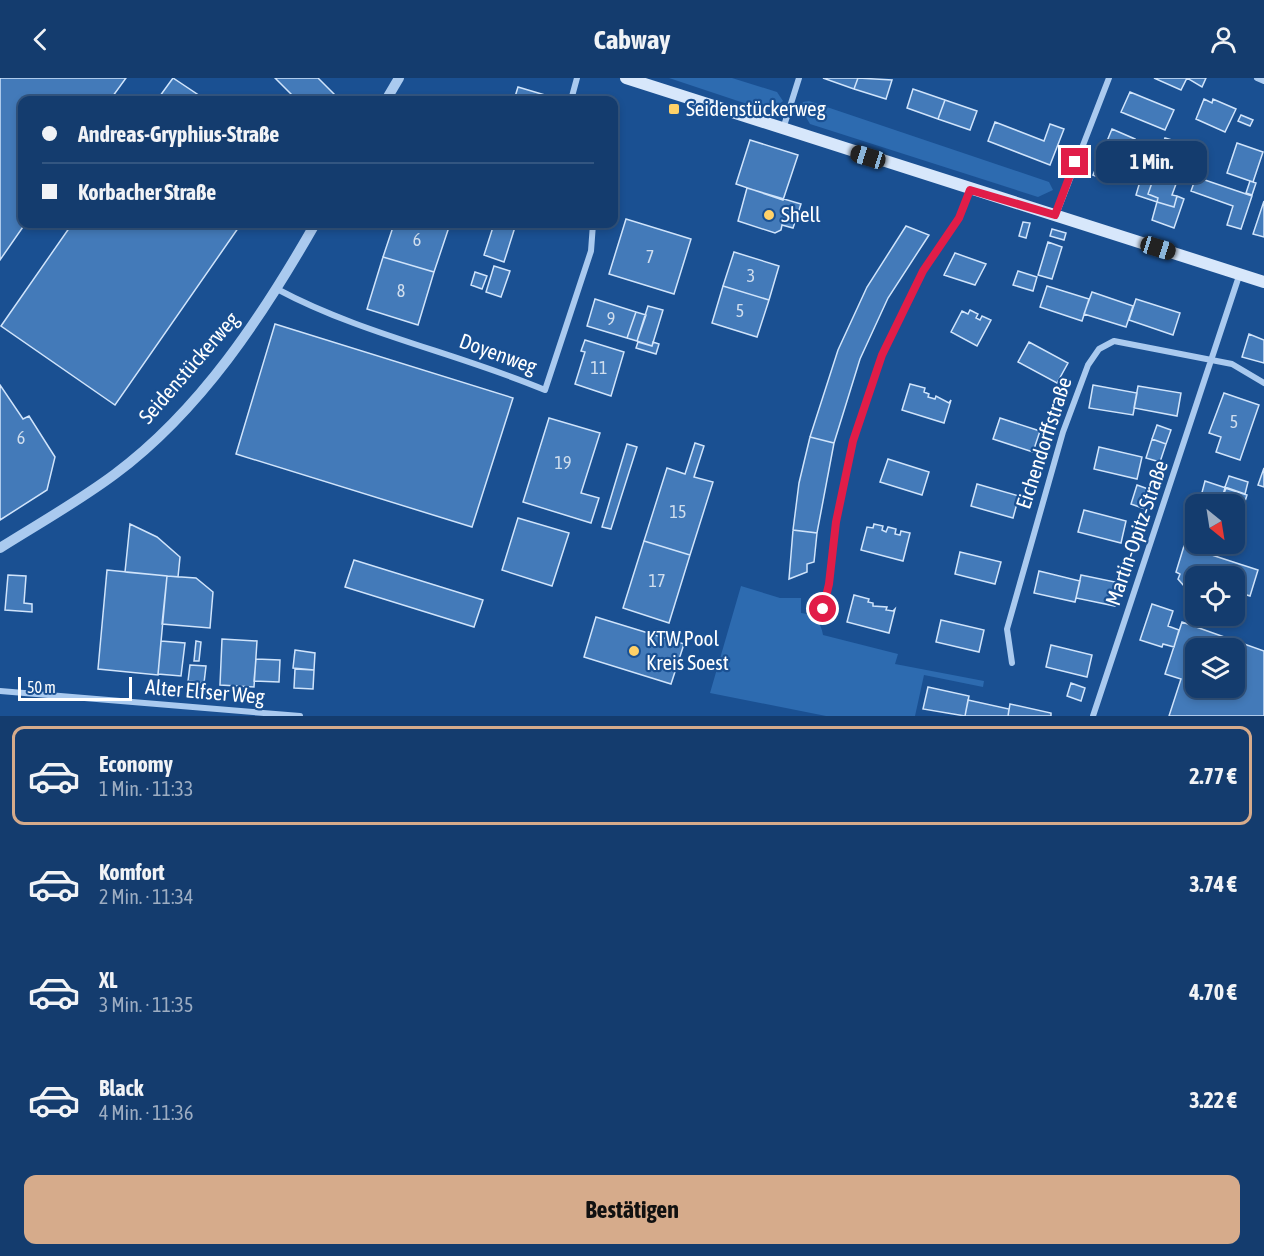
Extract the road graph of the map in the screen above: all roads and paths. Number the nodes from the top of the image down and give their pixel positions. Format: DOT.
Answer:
graph roads {
  1 [pos="399,78"];
  2 [pos="577,78"];
  3 [pos="626,78"];
  4 [pos="799,78"];
  5 [pos="1109,78"];
  6 [pos="1257,78"];
  7 [pos="1264,81"];
  8 [pos="388,96"];
  9 [pos="572,96"];
  10 [pos="783,130"];
  11 [pos="970,190"];
  12 [pos="1055,215"];
  13 [pos="313,228"];
  14 [pos="593,228"];
  15 [pos="1240,273"];
  16 [pos="1264,282"];
  17 [pos="278,289"];
  18 [pos="1212,361"];
  19 [pos="1264,383"];
  20 [pos="0,548"];
  21 [pos="823,609"];
  22 [pos="1012,663"];
  23 [pos="0,691"];
  24 [pos="300,716"];
  25 [pos="1093,716"];
  1 -- 8 [label="street"];
  2 -- 9 [label="street"];
  3 -- 10 [label="main road"];
  4 -- 10 [label="street"];
  5 -- 12 [label="street"];
  6 -- 7 [label="street"];
  10 -- 11 [label="main road"];
  11 -- 12 [label="main road"];
  11 -- 21 [label="street"];
  12 -- 15 [label="main road"];
  13 -- 17 [label="street, Seidenstückerweg"];
  14 -- 17 [label="street, Doyenweg"];
  15 -- 16 [label="main road"];
  15 -- 18 [label="street, Martin-Opitz-Straße"];
  17 -- 20 [label="street, Seidenstückerweg"];
  18 -- 19 [label="street"];
  18 -- 22 [label="street, Eichendorffstraße"];
  18 -- 25 [label="street, Martin-Opitz-Straße"];
  23 -- 24 [label="street, Alter Elfser Weg"];
}
